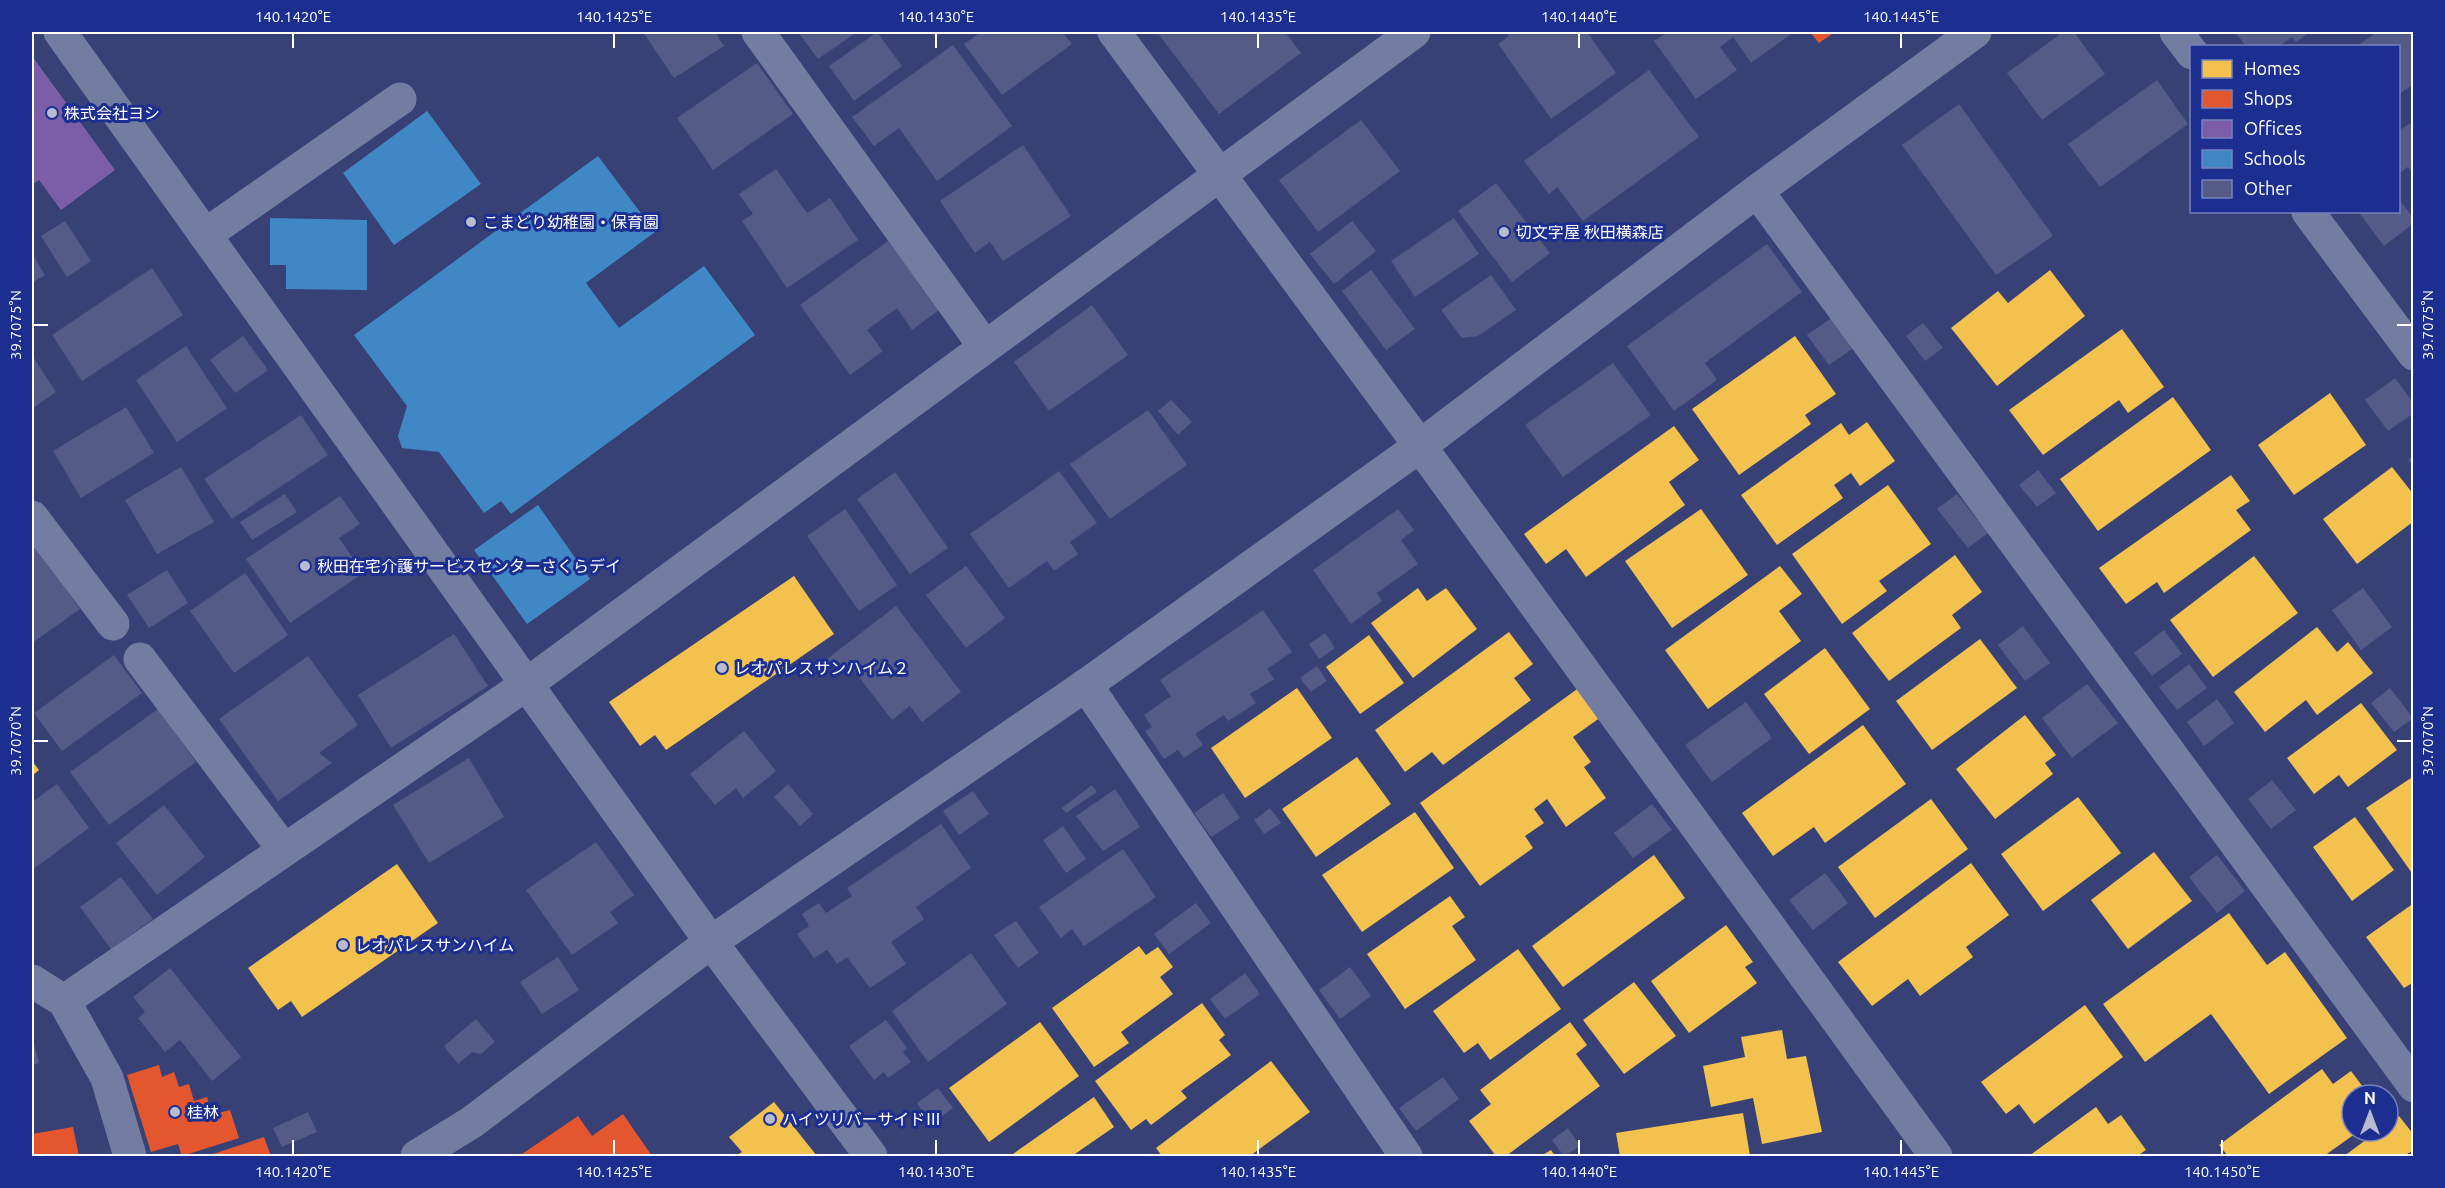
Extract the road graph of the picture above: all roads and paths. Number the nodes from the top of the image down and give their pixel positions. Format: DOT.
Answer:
graph roads {
  1 [pos="60,32"];
  2 [pos="758,32"];
  3 [pos="1114,32"];
  4 [pos="1414,32"];
  5 [pos="1975,32"];
  6 [pos="2176,32"];
  7 [pos="2190,50"];
  8 [pos="400,99"];
  9 [pos="1220,174"];
  10 [pos="1757,191"];
  11 [pos="2309,213"];
  12 [pos="205,235"];
  13 [pos="986,347"];
  14 [pos="2414,354"];
  15 [pos="1420,446"];
  16 [pos="32,517"];
  17 [pos="113,624"];
  18 [pos="140,659"];
  19 [pos="527,684"];
  20 [pos="1086,685"];
  21 [pos="284,850"];
  22 [pos="711,942"];
  23 [pos="32,981"];
  24 [pos="64,1001"];
  25 [pos="2414,1086"];
  26 [pos="130,1156"];
  27 [pos="417,1156"];
  28 [pos="871,1156"];
  29 [pos="1407,1156"];
  30 [pos="1936,1156"];
  1 -- 12 [label="street"];
  2 -- 13 [label="street"];
  3 -- 9 [label="street"];
  4 -- 9 [label="street"];
  5 -- 10 [label="street"];
  6 -- 7 [label="street"];
  8 -- 12 [label="street"];
  9 -- 13 [label="street"];
  9 -- 15 [label="street"];
  10 -- 15 [label="street"];
  10 -- 25 [label="street"];
  11 -- 14 [label="street"];
  12 -- 19 [label="street"];
  13 -- 19 [label="street"];
  15 -- 20 [label="street"];
  15 -- 30 [label="street"];
  16 -- 17 [label="street"];
  18 -- 21 [label="street"];
  19 -- 21 [label="street"];
  19 -- 22 [label="street"];
  20 -- 22 [label="street"];
  20 -- 29 [label="street"];
  21 -- 24 [label="street"];
  22 -- 27 [label="street"];
  22 -- 28 [label="street"];
  23 -- 24 [label="street"];
  24 -- 26 [label="street"];
}
